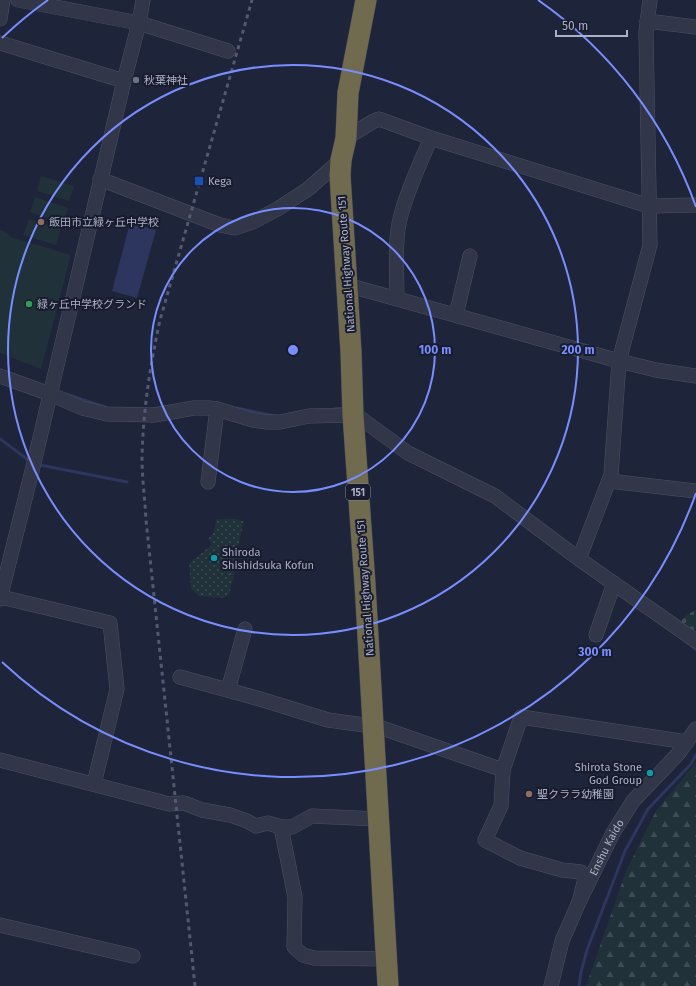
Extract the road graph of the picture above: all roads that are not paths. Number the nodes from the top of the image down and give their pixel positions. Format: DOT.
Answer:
graph roads {
  1 [pos="3,0"];
  2 [pos="18,0"];
  3 [pos="143,0"];
  4 [pos="366,0"];
  5 [pos="650,0"];
  6 [pos="53,3"];
  7 [pos="0,19"];
  8 [pos="647,21"];
  9 [pos="139,23"];
  10 [pos="696,27"];
  11 [pos="0,43"];
  12 [pos="228,51"];
  13 [pos="124,81"];
  14 [pos="346,138"];
  15 [pos="431,138"];
  16 [pos="341,160"];
  17 [pos="100,179"];
  18 [pos="696,205"];
  19 [pos="649,206"];
  20 [pos="470,256"];
  21 [pos="347,285"];
  22 [pos="397,298"];
  23 [pos="456,315"];
  24 [pos="620,361"];
  25 [pos="0,376"];
  26 [pos="696,376"];
  27 [pos="50,394"];
  28 [pos="217,409"];
  29 [pos="353,415"];
  30 [pos="609,481"];
  31 [pos="208,482"];
  32 [pos="696,491"];
  33 [pos="579,559"];
  34 [pos="614,582"];
  35 [pos="0,598"];
  36 [pos="245,629"];
  37 [pos="596,635"];
  38 [pos="696,641"];
  39 [pos="180,677"];
  40 [pos="228,690"];
  41 [pos="373,726"];
  42 [pos="692,738"];
  43 [pos="0,760"];
  44 [pos="503,770"];
  45 [pos="94,784"];
  46 [pos="378,819"];
  47 [pos="281,826"];
  48 [pos="606,847"];
  49 [pos="581,872"];
  50 [pos="579,902"];
  51 [pos="0,925"];
  52 [pos="133,956"];
  53 [pos="387,959"];
  54 [pos="388,986"];
  55 [pos="551,986"];
  1 -- 7 [label="street"];
  2 -- 6 [label="street"];
  3 -- 9 [label="street"];
  4 -- 14 [label="highway, National Highway Route 151 / 151"];
  5 -- 8 [label="street"];
  6 -- 9 [label="street"];
  8 -- 10 [label="street"];
  8 -- 19 [label="street"];
  9 -- 12 [label="street"];
  9 -- 13 [label="street"];
  11 -- 13 [label="street"];
  13 -- 17 [label="street"];
  14 -- 15 [label="street"];
  14 -- 16 [label="highway, National Highway Route 151 / 151"];
  15 -- 19 [label="street"];
  15 -- 22 [label="street"];
  16 -- 17 [label="street"];
  16 -- 21 [label="highway, National Highway Route 151 / 151"];
  17 -- 27 [label="street"];
  18 -- 19 [label="street"];
  19 -- 24 [label="street"];
  20 -- 23 [label="street"];
  21 -- 22 [label="street"];
  21 -- 29 [label="highway, National Highway Route 151 / 151"];
  22 -- 23 [label="street"];
  23 -- 24 [label="street"];
  24 -- 26 [label="street"];
  24 -- 30 [label="street"];
  25 -- 27 [label="street"];
  27 -- 28 [label="street"];
  27 -- 35 [label="street"];
  28 -- 29 [label="street"];
  28 -- 31 [label="street"];
  29 -- 33 [label="street"];
  29 -- 41 [label="highway, National Highway Route 151 / 151"];
  30 -- 32 [label="street"];
  30 -- 33 [label="street"];
  33 -- 34 [label="street"];
  34 -- 37 [label="street"];
  34 -- 38 [label="street"];
  35 -- 45 [label="street"];
  36 -- 40 [label="street"];
  39 -- 40 [label="street"];
  40 -- 41 [label="street"];
  41 -- 44 [label="street"];
  41 -- 46 [label="highway, National Highway Route 151 / 151"];
  42 -- 44 [label="street"];
  42 -- 48 [label="street, Enshu Kaido"];
  43 -- 45 [label="street"];
  44 -- 49 [label="street"];
  45 -- 47 [label="street"];
  46 -- 47 [label="street"];
  46 -- 53 [label="highway, National Highway Route 151 / 151"];
  47 -- 53 [label="street"];
  48 -- 49 [label="street"];
  48 -- 50 [label="street, Enshu Kaido"];
  49 -- 50 [label="street"];
  50 -- 55 [label="street, Enshu Kaido"];
  51 -- 52 [label="street"];
  53 -- 54 [label="highway, National Highway Route 151 / 151"];
}
